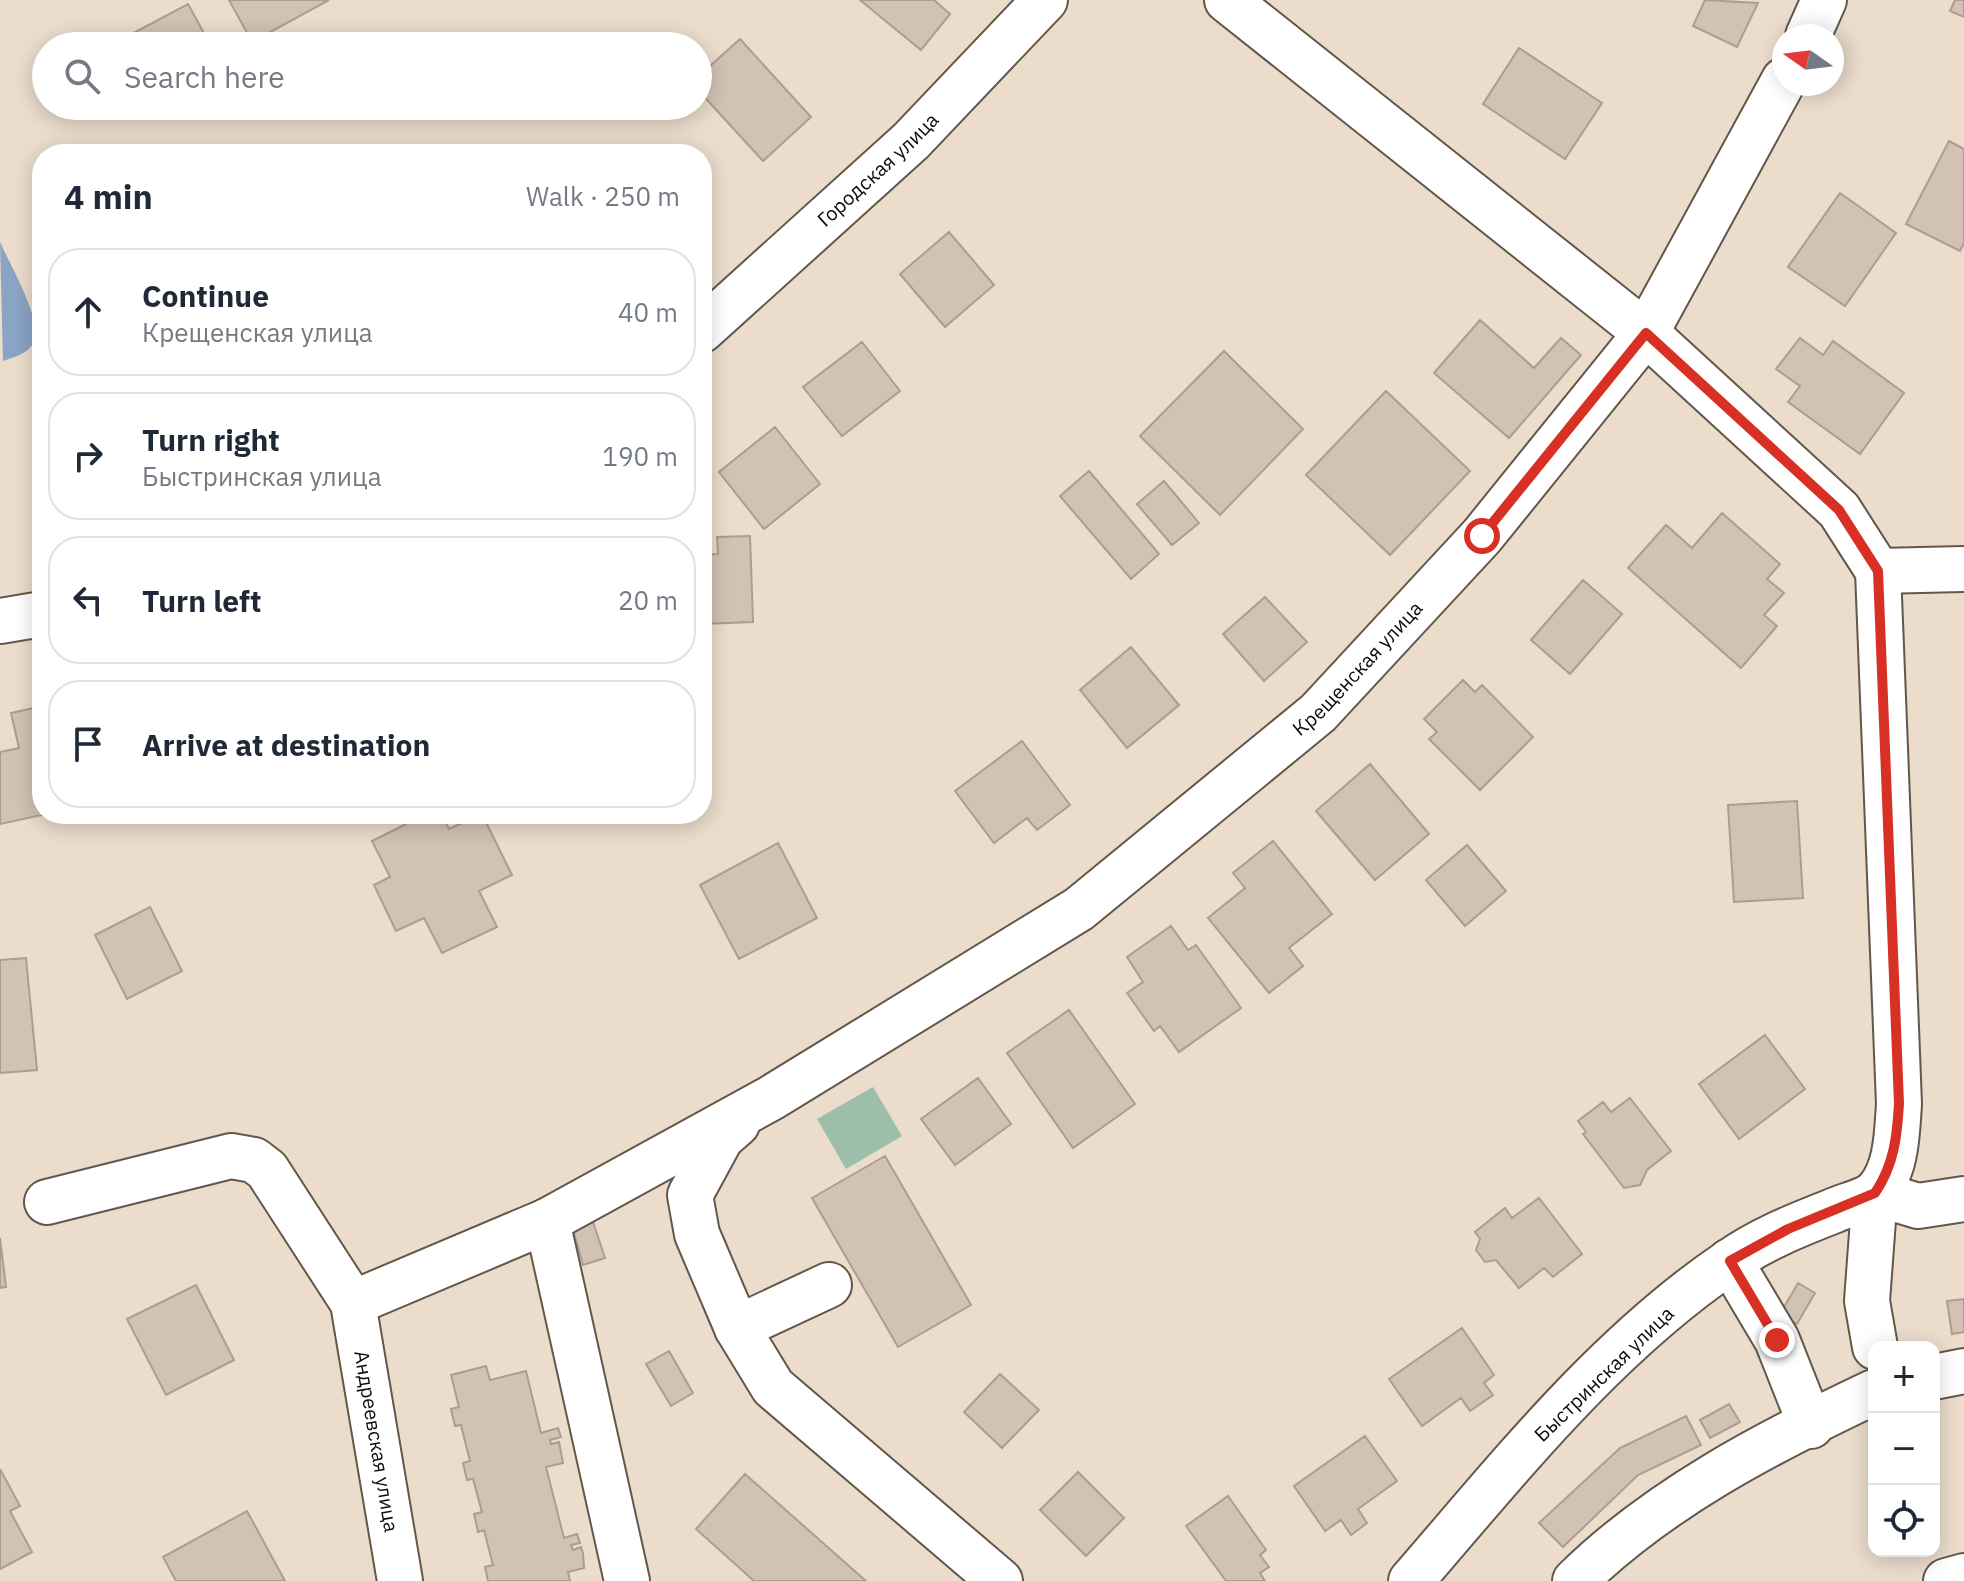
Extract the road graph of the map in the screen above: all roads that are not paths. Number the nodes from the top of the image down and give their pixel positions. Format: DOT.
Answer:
graph roads {
  1 [pos="1045,0"];
  2 [pos="1227,0"];
  3 [pos="1824,0"];
  4 [pos="1813,24"];
  5 [pos="1775,96"];
  6 [pos="712,321"];
  7 [pos="1646,333"];
  8 [pos="1964,569"];
  9 [pos="1878,571"];
  10 [pos="32,616"];
  11 [pos="0,621"];
  12 [pos="771,1098"];
  13 [pos="1875,1193"];
  14 [pos="1964,1199"];
  15 [pos="47,1202"];
  16 [pos="547,1221"];
  17 [pos="1730,1261"];
  18 [pos="829,1285"];
  19 [pos="353,1303"];
  20 [pos="737,1328"];
  21 [pos="1874,1341"];
  22 [pos="1964,1371"];
  23 [pos="1940,1376"];
  24 [pos="1868,1395"];
  25 [pos="1811,1426"];
  26 [pos="623,1565"];
  27 [pos="1964,1576"];
  28 [pos="400,1581"];
  29 [pos="658,1581"];
  30 [pos="1000,1581"];
  31 [pos="1411,1581"];
  32 [pos="1575,1581"];
  33 [pos="1946,1581"];
  1 -- 6 [label="street, Городская улица"];
  2 -- 7 [label="street"];
  3 -- 4 [label="street"];
  5 -- 7 [label="street, Крещенская улица"];
  7 -- 9 [label="street"];
  7 -- 12 [label="street, Крещенская улица"];
  8 -- 9 [label="street"];
  9 -- 13 [label="street"];
  10 -- 11 [label="street"];
  12 -- 16 [label="street"];
  12 -- 20 [label="street"];
  13 -- 14 [label="street"];
  13 -- 17 [label="street, Быстринская улица"];
  13 -- 21 [label="street"];
  15 -- 19 [label="street"];
  16 -- 19 [label="street"];
  16 -- 26 [label="street"];
  17 -- 25 [label="street"];
  17 -- 31 [label="street, Быстринская улица"];
  18 -- 20 [label="street"];
  19 -- 28 [label="street, Андреевская улица"];
  20 -- 30 [label="street"];
  22 -- 23 [label="street"];
  24 -- 25 [label="street"];
  25 -- 32 [label="street"];
  26 -- 29 [label="street"];
  27 -- 33 [label="street"];
}
